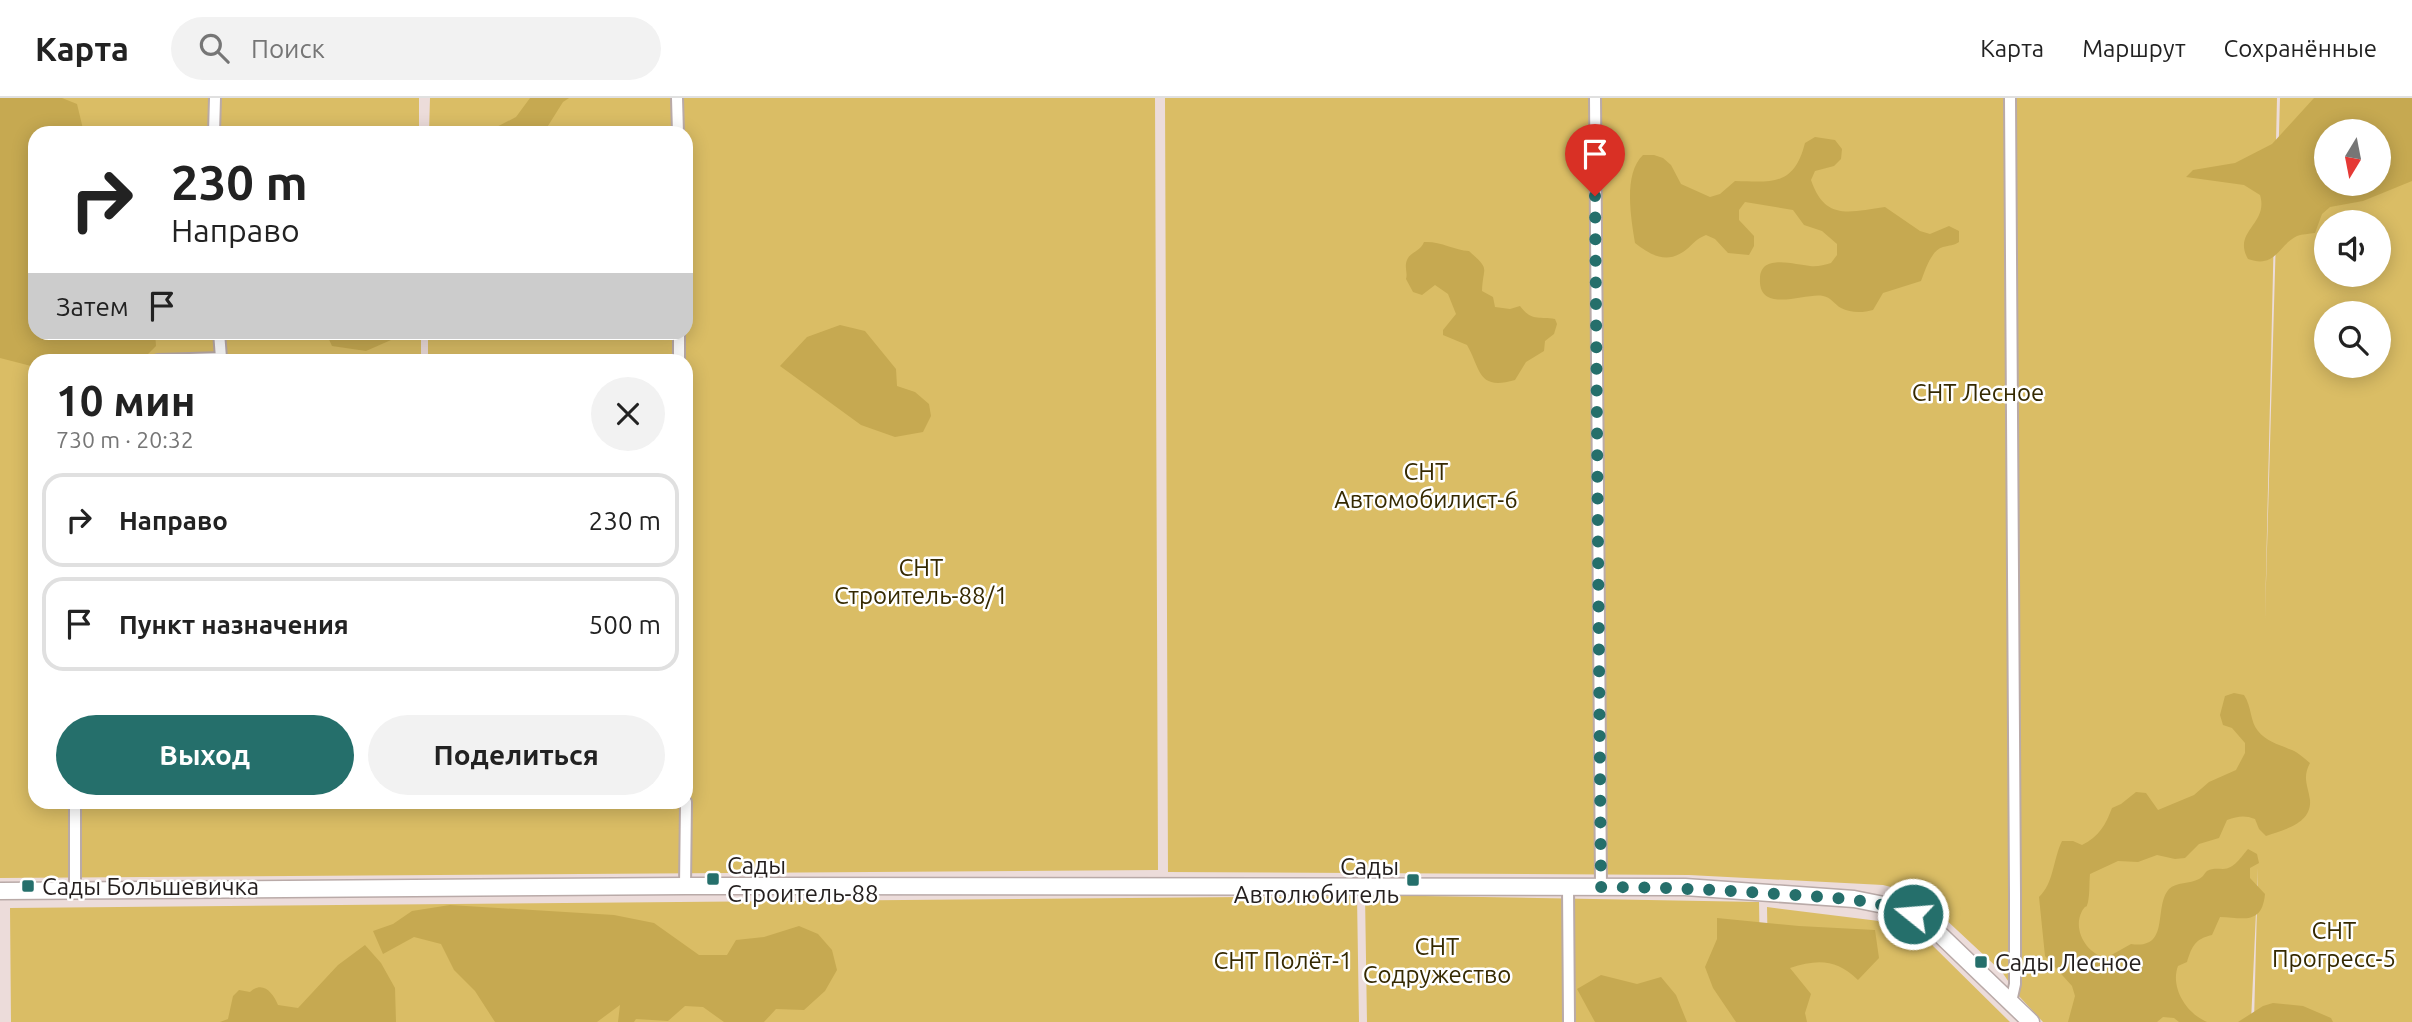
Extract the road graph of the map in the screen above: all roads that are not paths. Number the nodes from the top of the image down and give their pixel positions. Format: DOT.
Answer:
graph roads {
  1 [pos="215,98"];
  2 [pos="677,98"];
  3 [pos="1595,98"];
  4 [pos="2010,98"];
  5 [pos="214,126"];
  6 [pos="678,126"];
  7 [pos="75,809"];
  8 [pos="686,809"];
  9 [pos="685,886"];
  10 [pos="1568,887"];
  11 [pos="1601,887"];
  12 [pos="75,890"];
  13 [pos="0,891"];
  14 [pos="2011,1002"];
  15 [pos="1569,1022"];
  16 [pos="2031,1022"];
  1 -- 5 [label="street"];
  2 -- 6 [label="street"];
  3 -- 11 [label="street"];
  4 -- 14 [label="street"];
  7 -- 12 [label="street"];
  8 -- 9 [label="street"];
  9 -- 10 [label="street"];
  9 -- 12 [label="street"];
  10 -- 11 [label="street"];
  10 -- 15 [label="street"];
  11 -- 14 [label="street"];
  12 -- 13 [label="street"];
  14 -- 16 [label="street"];
}
